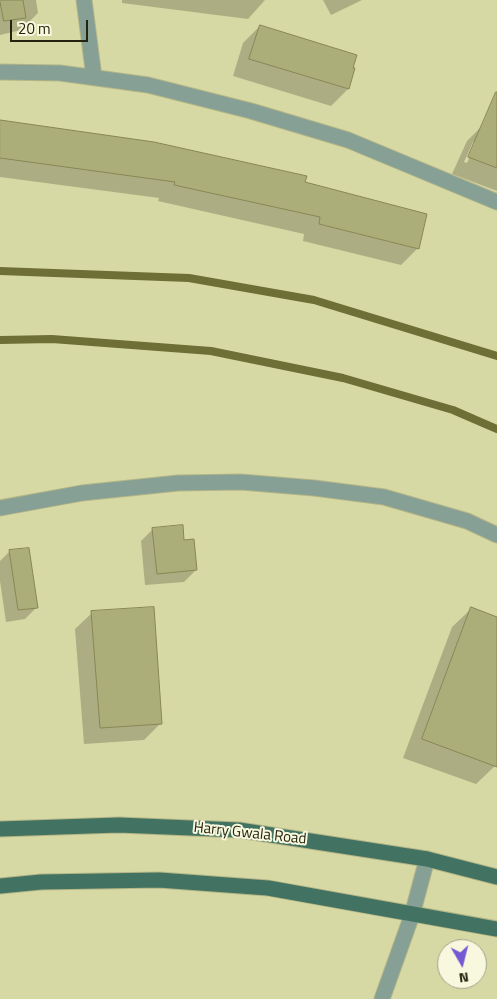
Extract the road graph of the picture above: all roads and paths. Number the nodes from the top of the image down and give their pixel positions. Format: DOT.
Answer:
graph roads {
  1 [pos="84,0"];
  2 [pos="0,72"];
  3 [pos="94,77"];
  4 [pos="497,202"];
  5 [pos="0,508"];
  6 [pos="497,535"];
  7 [pos="0,829"];
  8 [pos="427,859"];
  9 [pos="497,877"];
  10 [pos="0,886"];
  11 [pos="412,915"];
  12 [pos="497,929"];
  13 [pos="382,999"];
  1 -- 3 [label="street"];
  2 -- 3 [label="street"];
  3 -- 4 [label="street"];
  5 -- 6 [label="street"];
  7 -- 8 [label="main road, Harry Gwala Road"];
  8 -- 9 [label="main road, Harry Gwala Road"];
  8 -- 11 [label="street"];
  10 -- 11 [label="main road"];
  11 -- 12 [label="main road"];
  11 -- 13 [label="street"];
}
